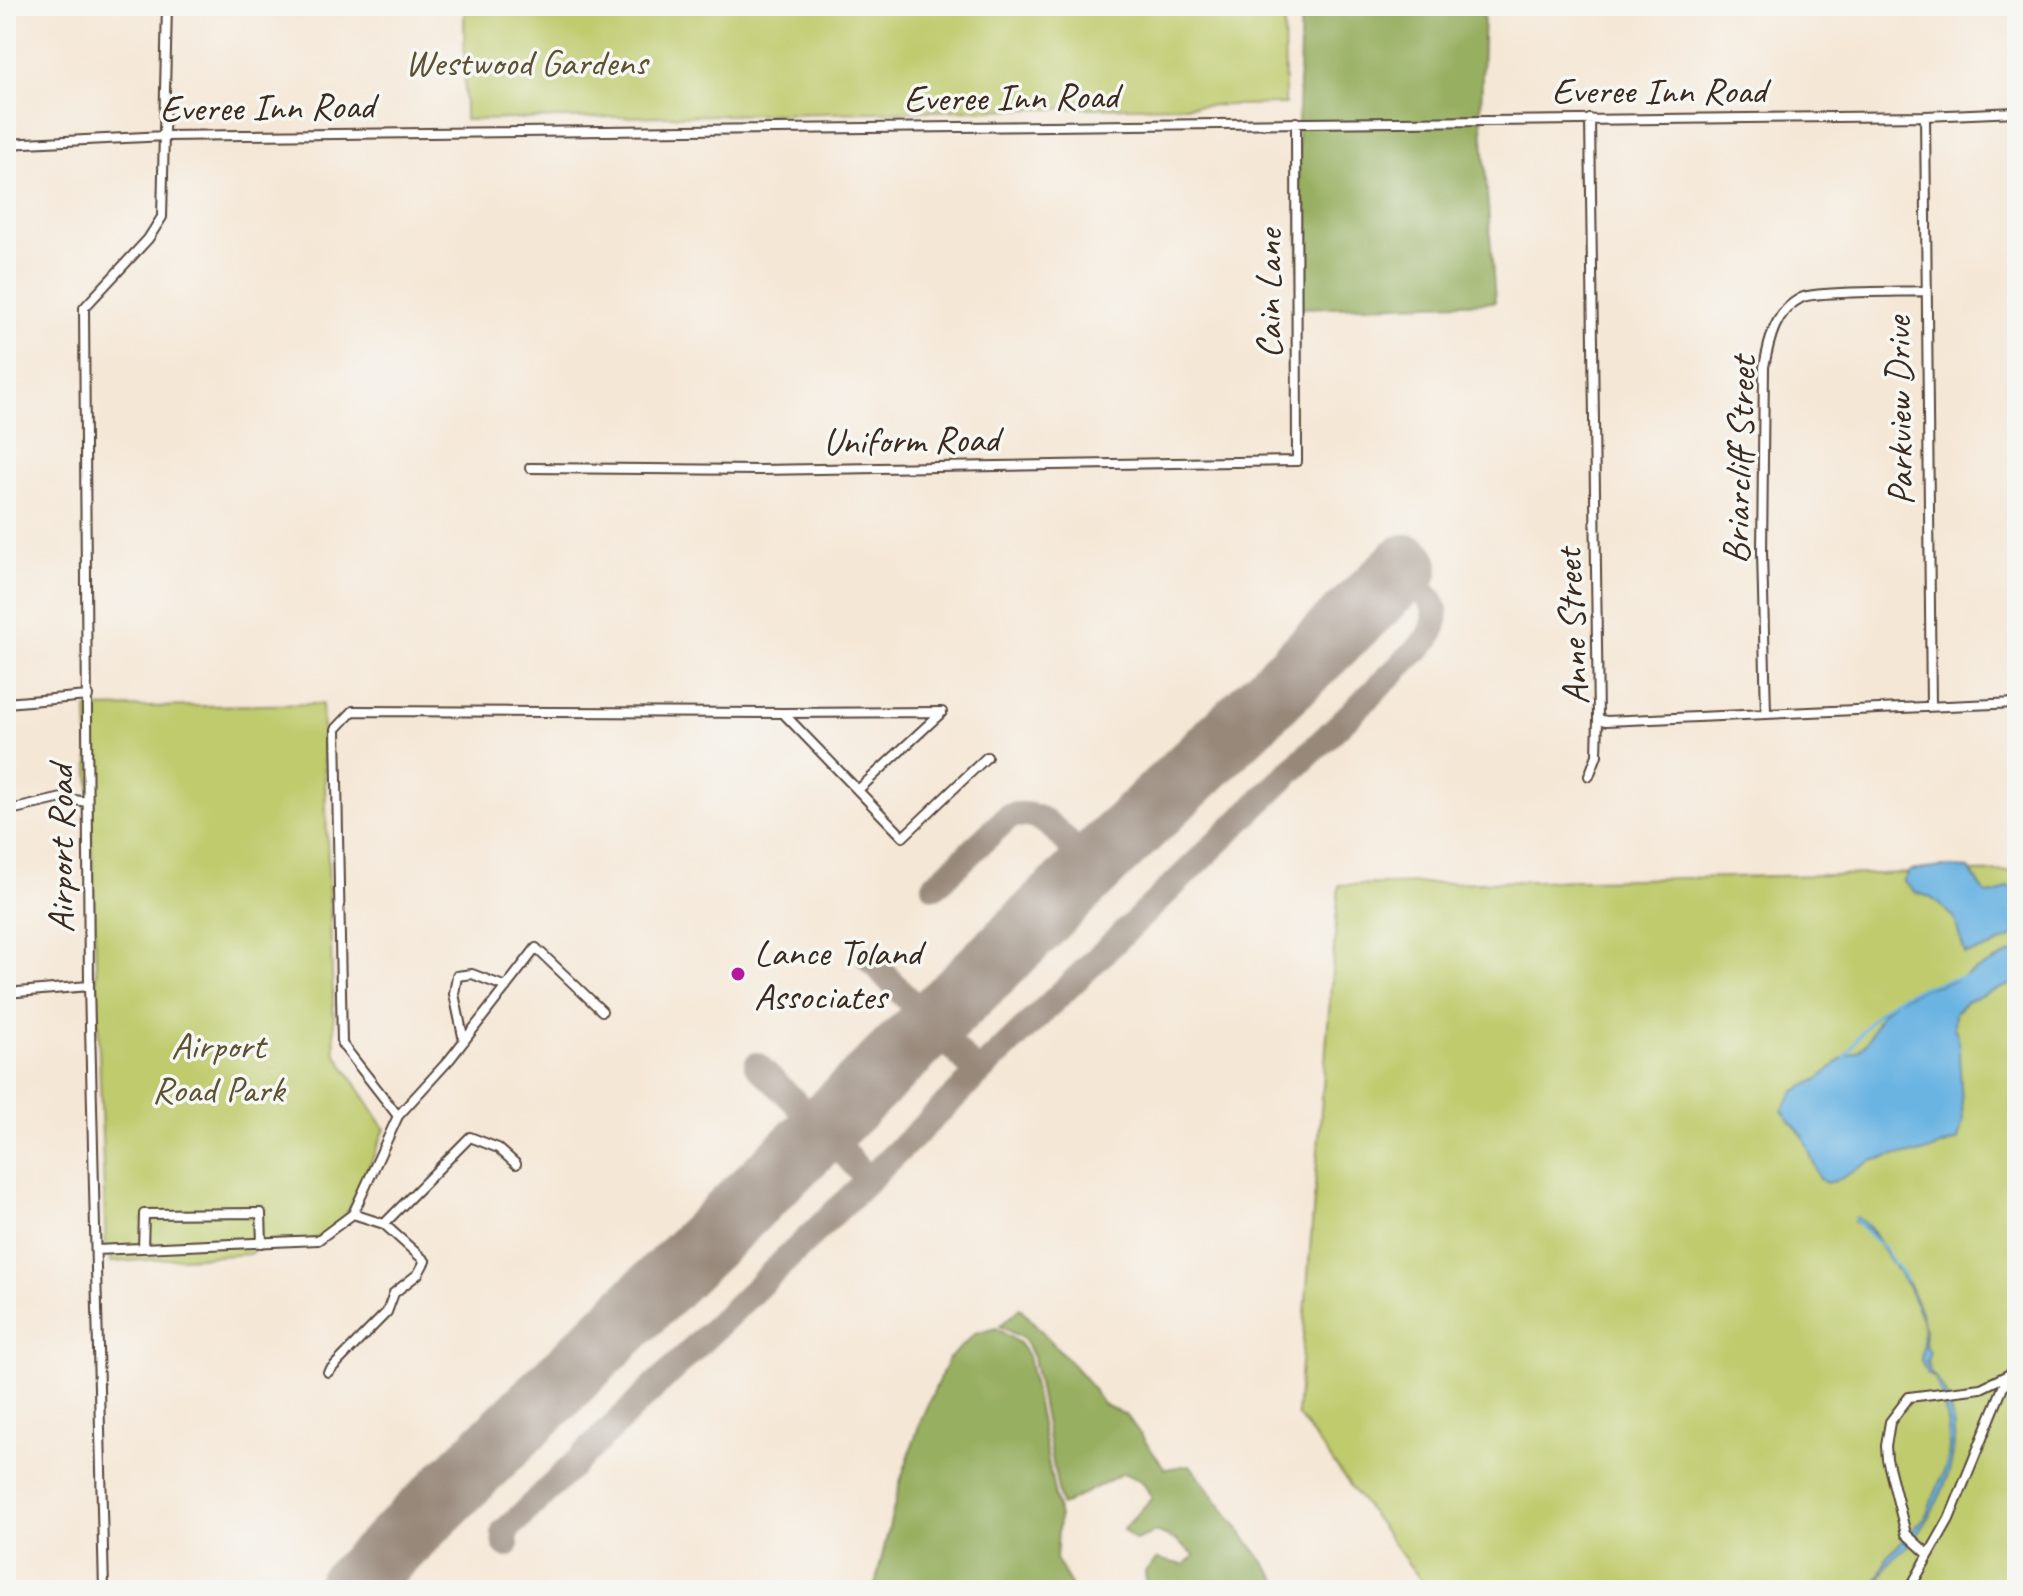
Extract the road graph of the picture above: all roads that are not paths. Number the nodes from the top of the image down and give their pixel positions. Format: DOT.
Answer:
graph roads {
  1 [pos="167,6"];
  2 [pos="2017,112"];
  3 [pos="1925,116"];
  4 [pos="1590,119"];
  5 [pos="1296,122"];
  6 [pos="165,136"];
  7 [pos="6,144"];
  8 [pos="1925,291"];
  9 [pos="1293,461"];
  10 [pos="530,468"];
  11 [pos="88,696"];
  12 [pos="6,703"];
  13 [pos="2017,703"];
  14 [pos="1931,706"];
  15 [pos="783,713"];
  16 [pos="1766,713"];
  17 [pos="1598,719"];
  18 [pos="987,757"];
  19 [pos="1589,776"];
  20 [pos="858,790"];
  21 [pos="87,802"];
  22 [pos="6,811"];
  23 [pos="89,986"];
  24 [pos="506,987"];
  25 [pos="6,993"];
  26 [pos="602,1011"];
  27 [pos="464,1041"];
  28 [pos="398,1116"];
  29 [pos="516,1164"];
  30 [pos="353,1214"];
  31 [pos="384,1224"];
  32 [pos="262,1243"];
  33 [pos="143,1248"];
  34 [pos="96,1250"];
  35 [pos="328,1372"];
  36 [pos="2013,1374"];
  37 [pos="1928,1554"];
  38 [pos="104,1590"];
  39 [pos="1909,1590"];
  1 -- 6 [label="street, Airport Road"];
  2 -- 3 [label="street, Everee Inn Road"];
  3 -- 4 [label="street, Everee Inn Road"];
  3 -- 8 [label="street, Parkview Drive"];
  4 -- 5 [label="street, Everee Inn Road"];
  4 -- 17 [label="street, Anne Street"];
  5 -- 6 [label="street, Everee Inn Road"];
  5 -- 9 [label="street, Cain Lane"];
  6 -- 7 [label="street, Everee Inn Road"];
  6 -- 11 [label="street, Airport Road"];
  8 -- 14 [label="street, Parkview Drive"];
  8 -- 16 [label="street, Briarcliff Street"];
  9 -- 10 [label="street, Uniform Road"];
  11 -- 12 [label="street"];
  11 -- 21 [label="street, Airport Road"];
  13 -- 14 [label="street, Anne Street"];
  14 -- 16 [label="street, Anne Street"];
  15 -- 20 [label="street"];
  15 -- 20 [label="street"];
  15 -- 28 [label="street"];
  16 -- 17 [label="street, Anne Street"];
  17 -- 19 [label="street"];
  18 -- 20 [label="street"];
  21 -- 22 [label="street"];
  21 -- 23 [label="street, Airport Road"];
  23 -- 25 [label="street"];
  23 -- 34 [label="street, Airport Road"];
  24 -- 26 [label="street"];
  24 -- 27 [label="street"];
  24 -- 27 [label="street"];
  27 -- 28 [label="street"];
  28 -- 30 [label="street"];
  29 -- 31 [label="street"];
  30 -- 31 [label="street"];
  30 -- 32 [label="street"];
  31 -- 35 [label="street"];
  32 -- 33 [label="street"];
  32 -- 33 [label="street"];
  33 -- 34 [label="street"];
  34 -- 38 [label="street, Airport Road"];
  36 -- 37 [label="street"];
  36 -- 37 [label="street"];
  37 -- 39 [label="street"];
}
